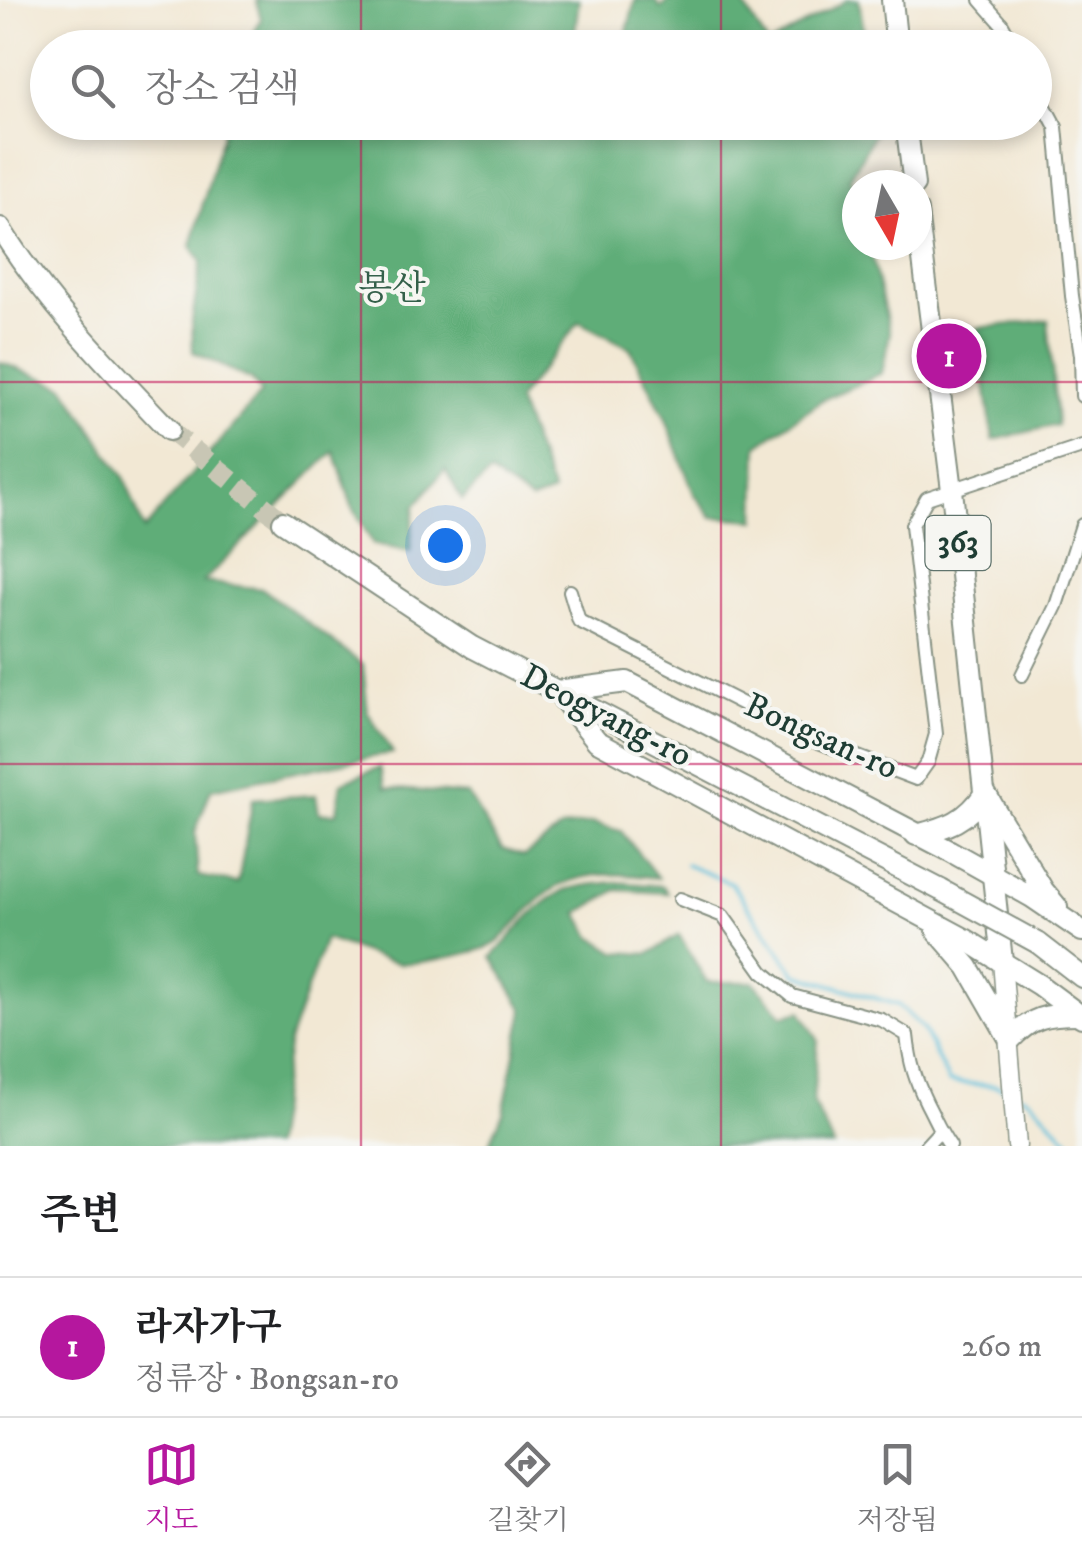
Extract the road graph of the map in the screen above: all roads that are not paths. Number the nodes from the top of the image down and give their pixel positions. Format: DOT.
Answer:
graph roads {
  1 [pos="892,0"];
  2 [pos="981,0"];
  3 [pos="895,30"];
  4 [pos="1005,30"];
  5 [pos="1052,120"];
  6 [pos="908,140"];
  7 [pos="912,170"];
  8 [pos="0,228"];
  9 [pos="923,260"];
  10 [pos="1077,295"];
  11 [pos="1082,396"];
  12 [pos="169,430"];
  13 [pos="1082,447"];
  14 [pos="952,490"];
  15 [pos="283,522"];
  16 [pos="1082,525"];
  17 [pos="570,590"];
  18 [pos="1022,674"];
  19 [pos="557,691"];
  20 [pos="985,792"];
  21 [pos="916,835"];
  22 [pos="993,876"];
  23 [pos="680,898"];
  24 [pos="918,915"];
  25 [pos="1075,926"];
  26 [pos="1002,960"];
  27 [pos="1082,977"];
  28 [pos="1080,1015"];
  29 [pos="1010,1040"];
  30 [pos="939,1132"];
  31 [pos="926,1146"];
  32 [pos="950,1146"];
  33 [pos="1017,1146"];
  1 -- 3 [label="main road"];
  2 -- 4 [label="street"];
  5 -- 10 [label="street"];
  6 -- 7 [label="main road"];
  8 -- 12 [label="main road"];
  9 -- 14 [label="main road, 363"];
  10 -- 11 [label="street"];
  13 -- 14 [label="street, Bongsan-ro"];
  14 -- 17 [label="street, Bongsan-ro"];
  14 -- 20 [label="main road, 363"];
  15 -- 19 [label="main road, Deogyang-ro"];
  16 -- 18 [label="street"];
  19 -- 21 [label="main road"];
  19 -- 24 [label="main road"];
  19 -- 27 [label="main road, Deogyang-ro, bridge"];
  20 -- 21 [label="main road"];
  20 -- 22 [label="main road, 363"];
  20 -- 25 [label="main road"];
  21 -- 22 [label="main road"];
  22 -- 25 [label="main road"];
  22 -- 26 [label="main road, 363"];
  23 -- 30 [label="street"];
  24 -- 26 [label="main road"];
  24 -- 29 [label="main road"];
  26 -- 28 [label="main road"];
  26 -- 29 [label="main road, 363"];
  28 -- 29 [label="main road"];
  29 -- 33 [label="main road, 363"];
  30 -- 31 [label="street"];
  30 -- 32 [label="street"];
}
